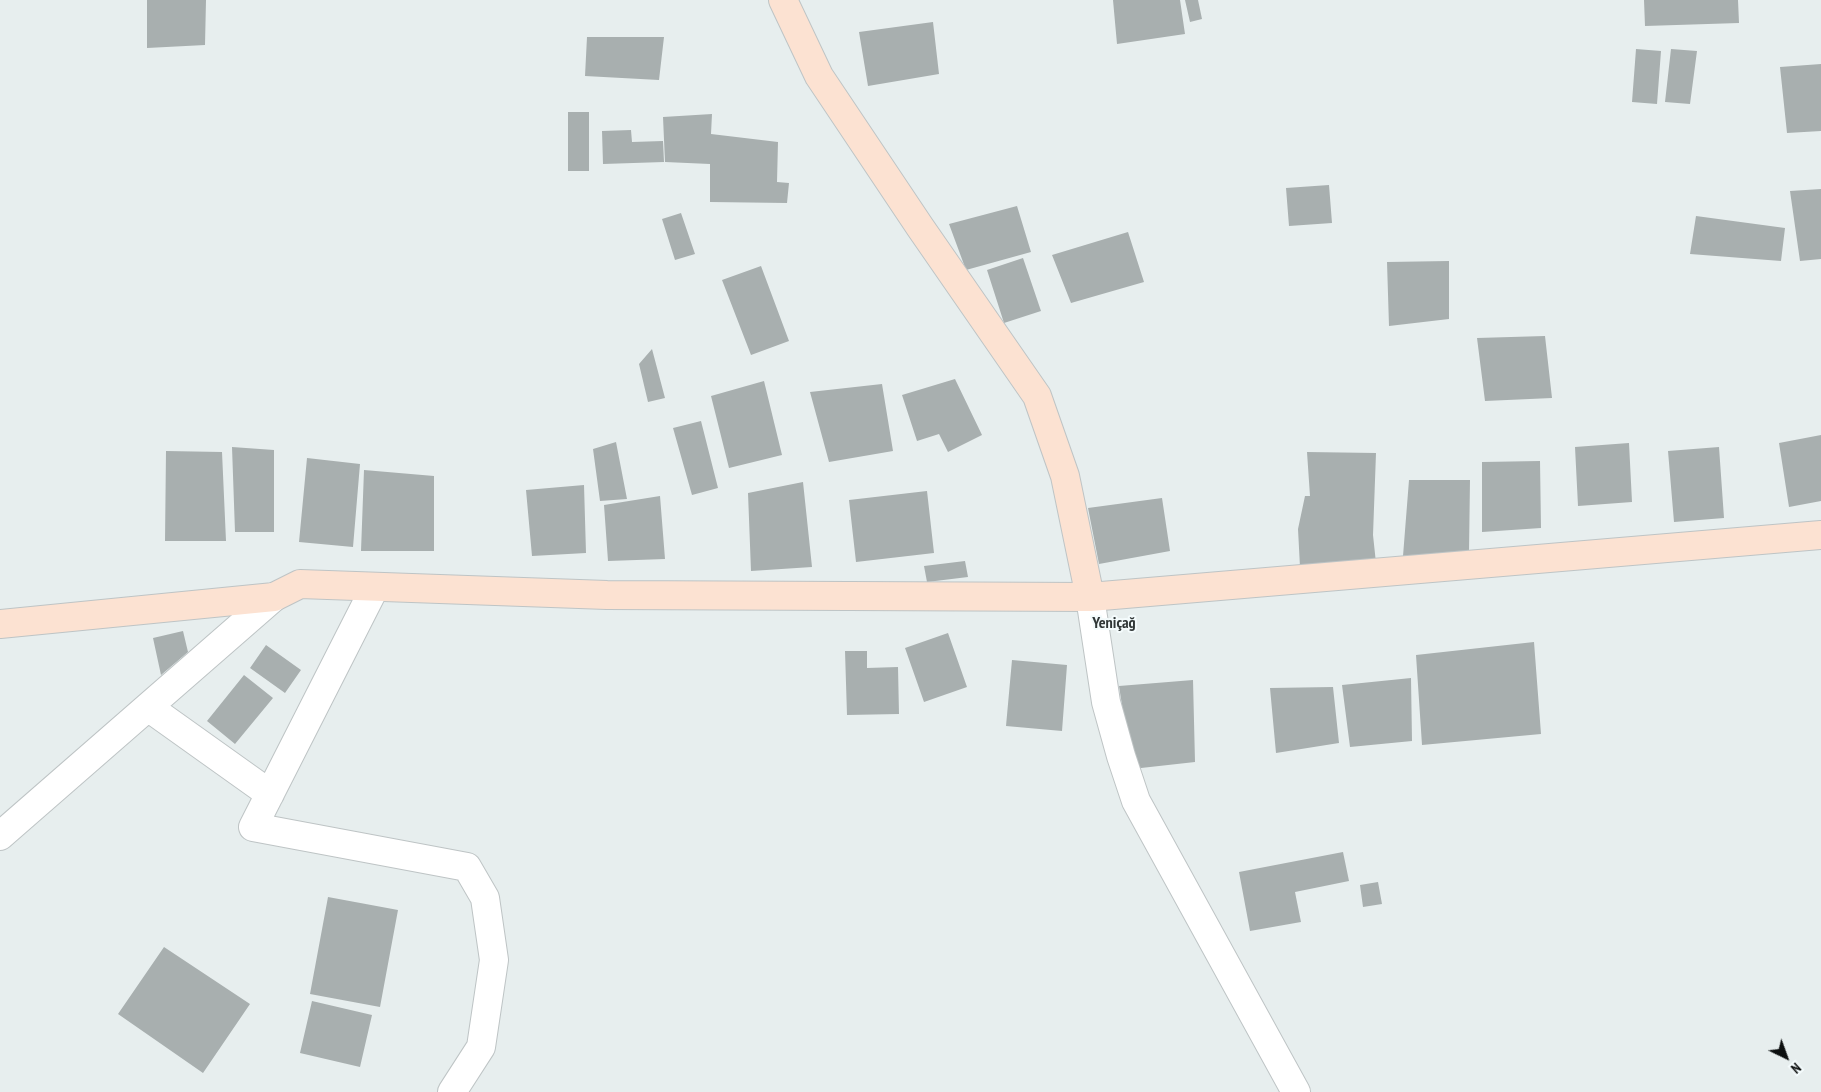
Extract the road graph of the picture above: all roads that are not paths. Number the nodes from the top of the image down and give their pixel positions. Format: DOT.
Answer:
graph roads {
  1 [pos="783,0"];
  2 [pos="1821,535"];
  3 [pos="375,587"];
  4 [pos="274,597"];
  5 [pos="1090,597"];
  6 [pos="0,624"];
  7 [pos="148,707"];
  8 [pos="270,794"];
  9 [pos="0,836"];
  10 [pos="452,1092"];
  11 [pos="1296,1092"];
  1 -- 5 [label="street"];
  2 -- 5 [label="street"];
  3 -- 4 [label="street"];
  3 -- 5 [label="street"];
  3 -- 8 [label="street"];
  4 -- 6 [label="street"];
  4 -- 7 [label="street"];
  5 -- 11 [label="street"];
  7 -- 8 [label="street"];
  7 -- 9 [label="street"];
  8 -- 10 [label="street"];
}
